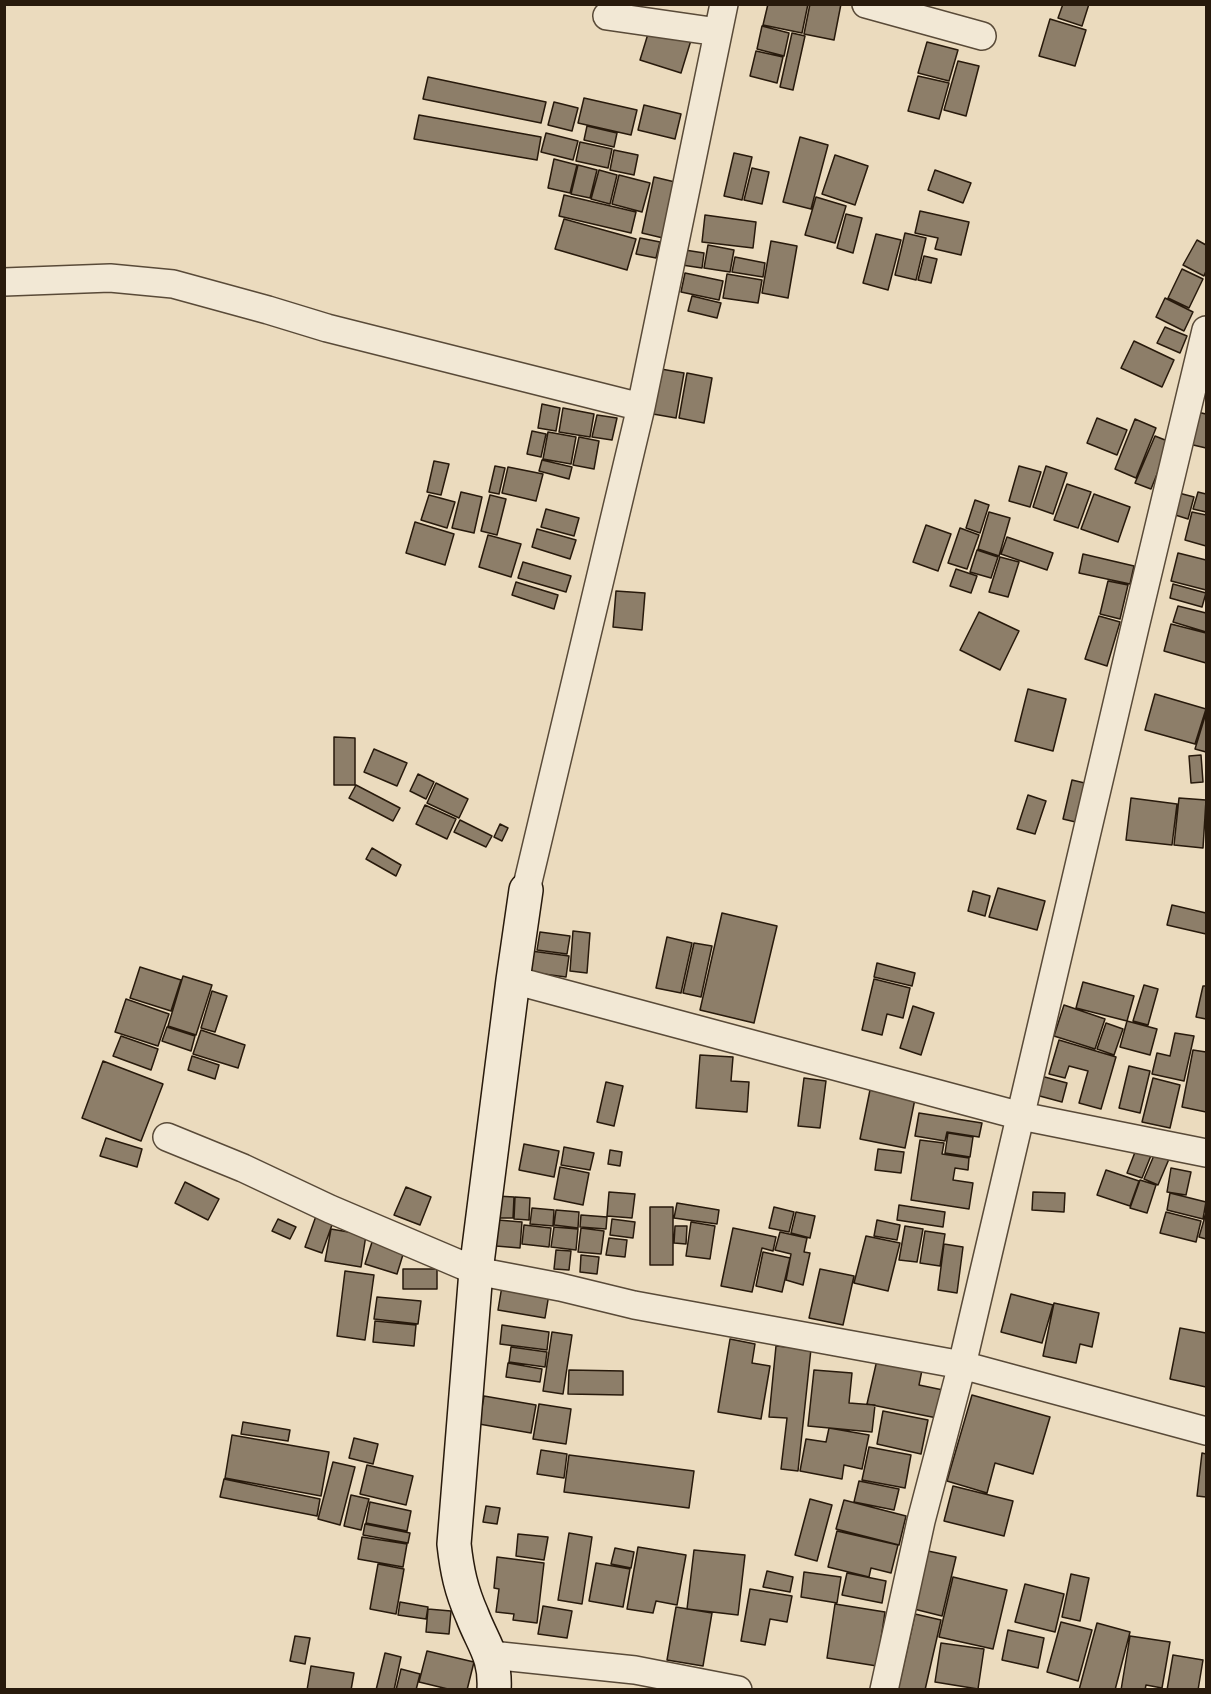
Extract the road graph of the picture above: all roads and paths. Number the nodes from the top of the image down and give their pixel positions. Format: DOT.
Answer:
graph roads {
  1 [pos="724,4"];
  2 [pos="866,4"];
  3 [pos="607,16"];
  4 [pos="718,32"];
  5 [pos="982,36"];
  6 [pos="4,282"];
  7 [pos="1206,330"];
  8 [pos="641,407"];
  9 [pos="526,890"];
  10 [pos="513,980"];
  11 [pos="1021,1116"];
  12 [pos="167,1137"];
  13 [pos="1206,1154"];
  14 [pos="476,1271"];
  15 [pos="962,1365"];
  16 [pos="1206,1431"];
  17 [pos="491,1655"];
  18 [pos="494,1689"];
  19 [pos="738,1689"];
  20 [pos="884,1689"];
  1 -- 4 [label="street"];
  2 -- 5 [label="street"];
  3 -- 4 [label="street"];
  4 -- 8 [label="street"];
  6 -- 8 [label="street"];
  7 -- 11 [label="street"];
  8 -- 9 [label="street"];
  9 -- 10 [label="street"];
  10 -- 11 [label="street"];
  10 -- 14 [label="street"];
  11 -- 13 [label="street"];
  11 -- 15 [label="street"];
  12 -- 14 [label="street"];
  14 -- 15 [label="street"];
  14 -- 17 [label="street"];
  15 -- 16 [label="street"];
  15 -- 20 [label="street"];
  17 -- 18 [label="street"];
  17 -- 19 [label="street"];
}
